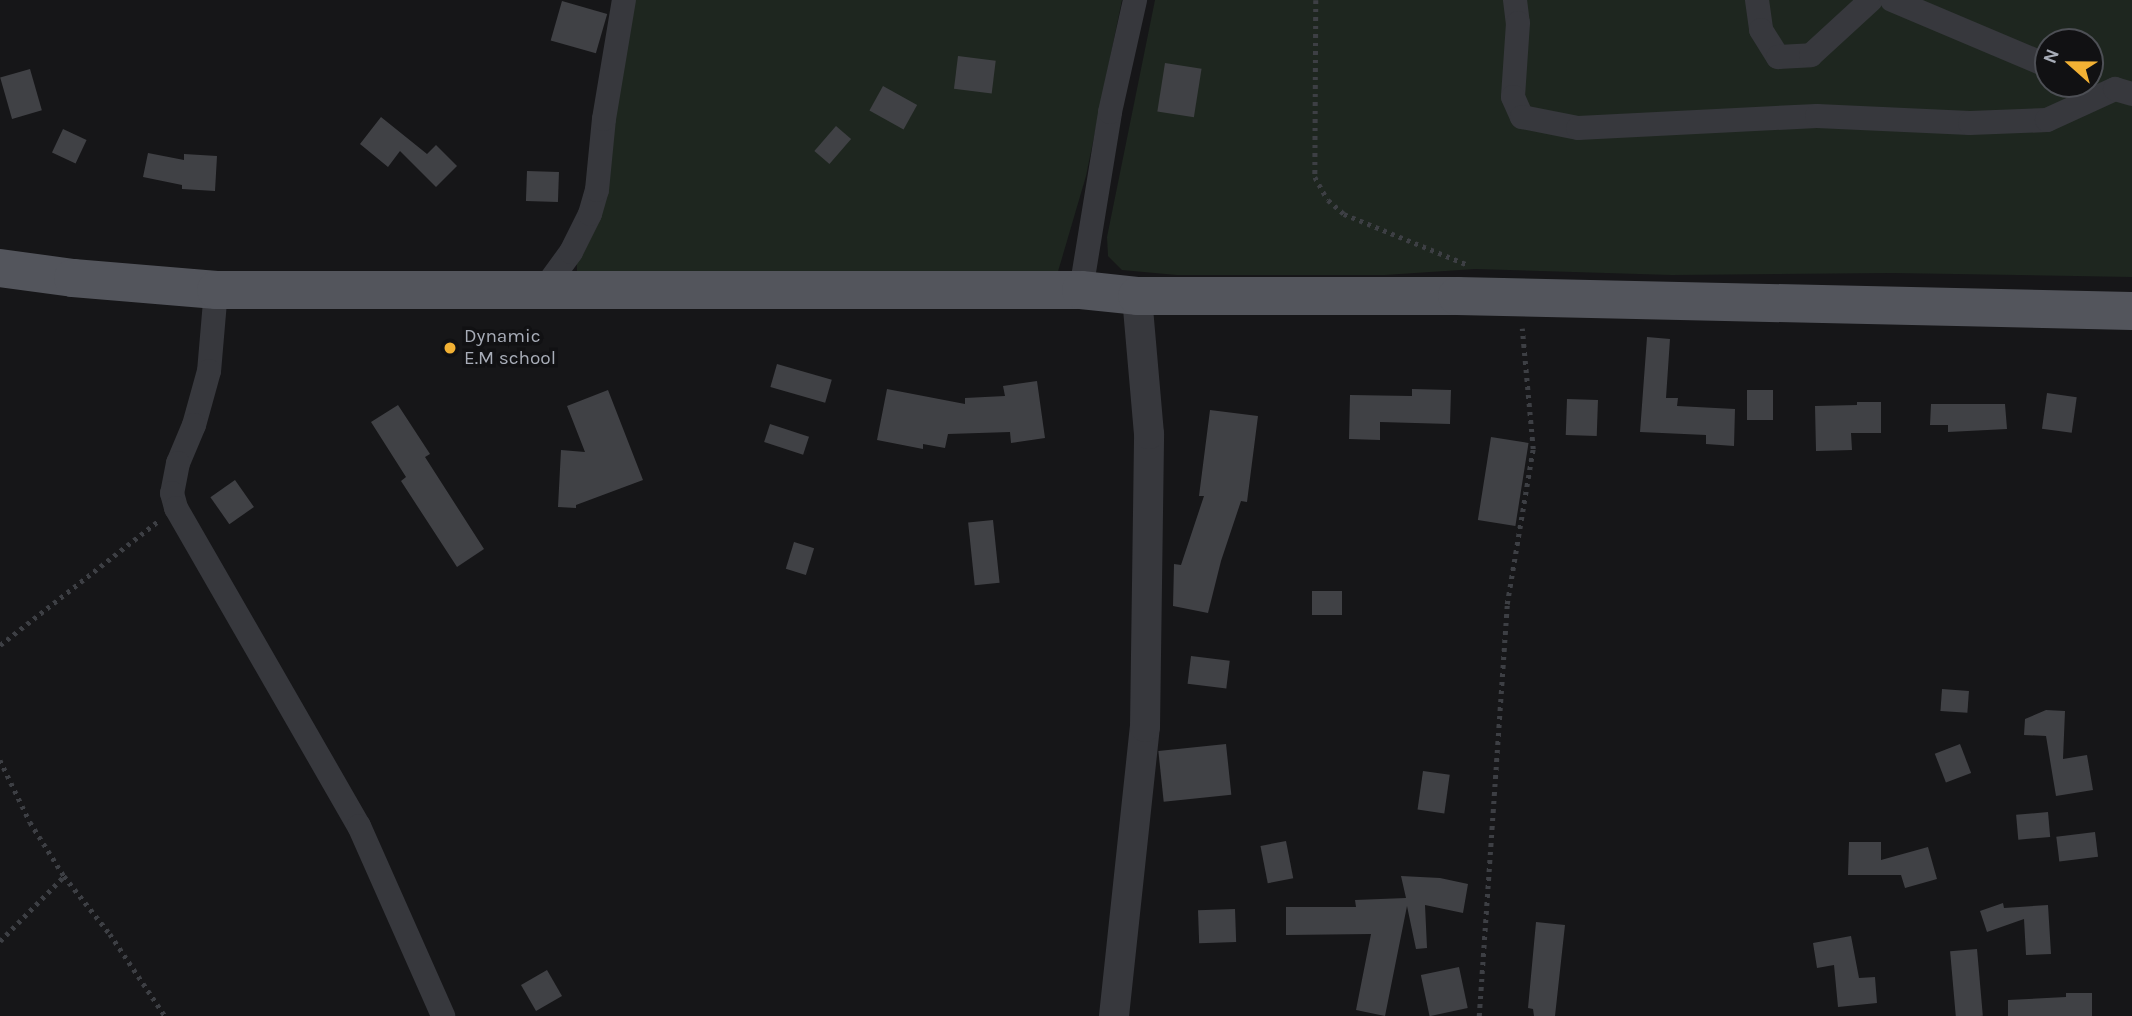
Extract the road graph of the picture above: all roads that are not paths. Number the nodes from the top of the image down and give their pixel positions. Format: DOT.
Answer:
graph roads {
  1 [pos="624,0"];
  2 [pos="1135,0"];
  3 [pos="1514,0"];
  4 [pos="1757,0"];
  5 [pos="1871,0"];
  6 [pos="1892,0"];
  7 [pos="2034,59"];
  8 [pos="2104,87"];
  9 [pos="2124,92"];
  10 [pos="0,268"];
  11 [pos="544,289"];
  12 [pos="216,290"];
  13 [pos="1082,290"];
  14 [pos="1137,296"];
  15 [pos="2132,311"];
  16 [pos="443,1016"];
  17 [pos="1114,1016"];
  1 -- 11 [label="street"];
  2 -- 13 [label="street"];
  3 -- 9 [label="street"];
  4 -- 5 [label="street"];
  6 -- 7 [label="street"];
  8 -- 9 [label="street"];
  10 -- 12 [label="main road"];
  11 -- 12 [label="main road"];
  11 -- 13 [label="main road"];
  12 -- 16 [label="street"];
  13 -- 14 [label="main road"];
  14 -- 15 [label="main road"];
  14 -- 17 [label="street"];
}
